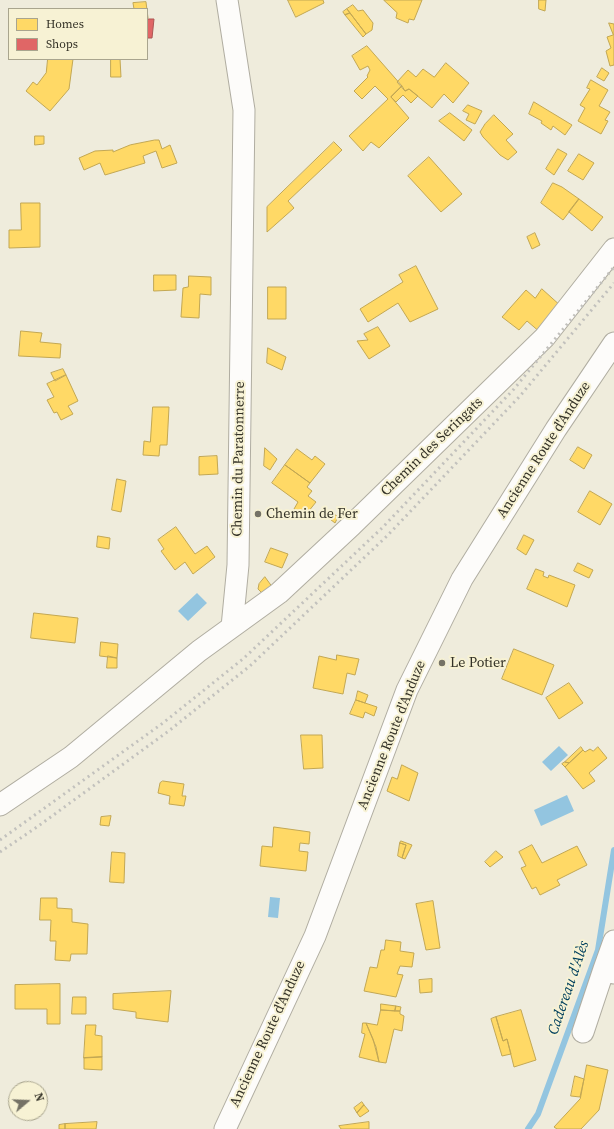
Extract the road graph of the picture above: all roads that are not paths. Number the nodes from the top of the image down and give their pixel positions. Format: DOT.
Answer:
graph roads {
  1 [pos="226,0"];
  2 [pos="614,249"];
  3 [pos="614,343"];
  4 [pos="232,627"];
  5 [pos="0,805"];
  6 [pos="614,941"];
  7 [pos="609,971"];
  8 [pos="583,1032"];
  9 [pos="225,1129"];
  1 -- 4 [label="street, Chemin du Paratonnerre"];
  2 -- 4 [label="street, Chemin des Seringats"];
  3 -- 9 [label="street, Ancienne Route d'Anduze"];
  4 -- 5 [label="street"];
  6 -- 7 [label="street"];
  7 -- 8 [label="street"];
}
